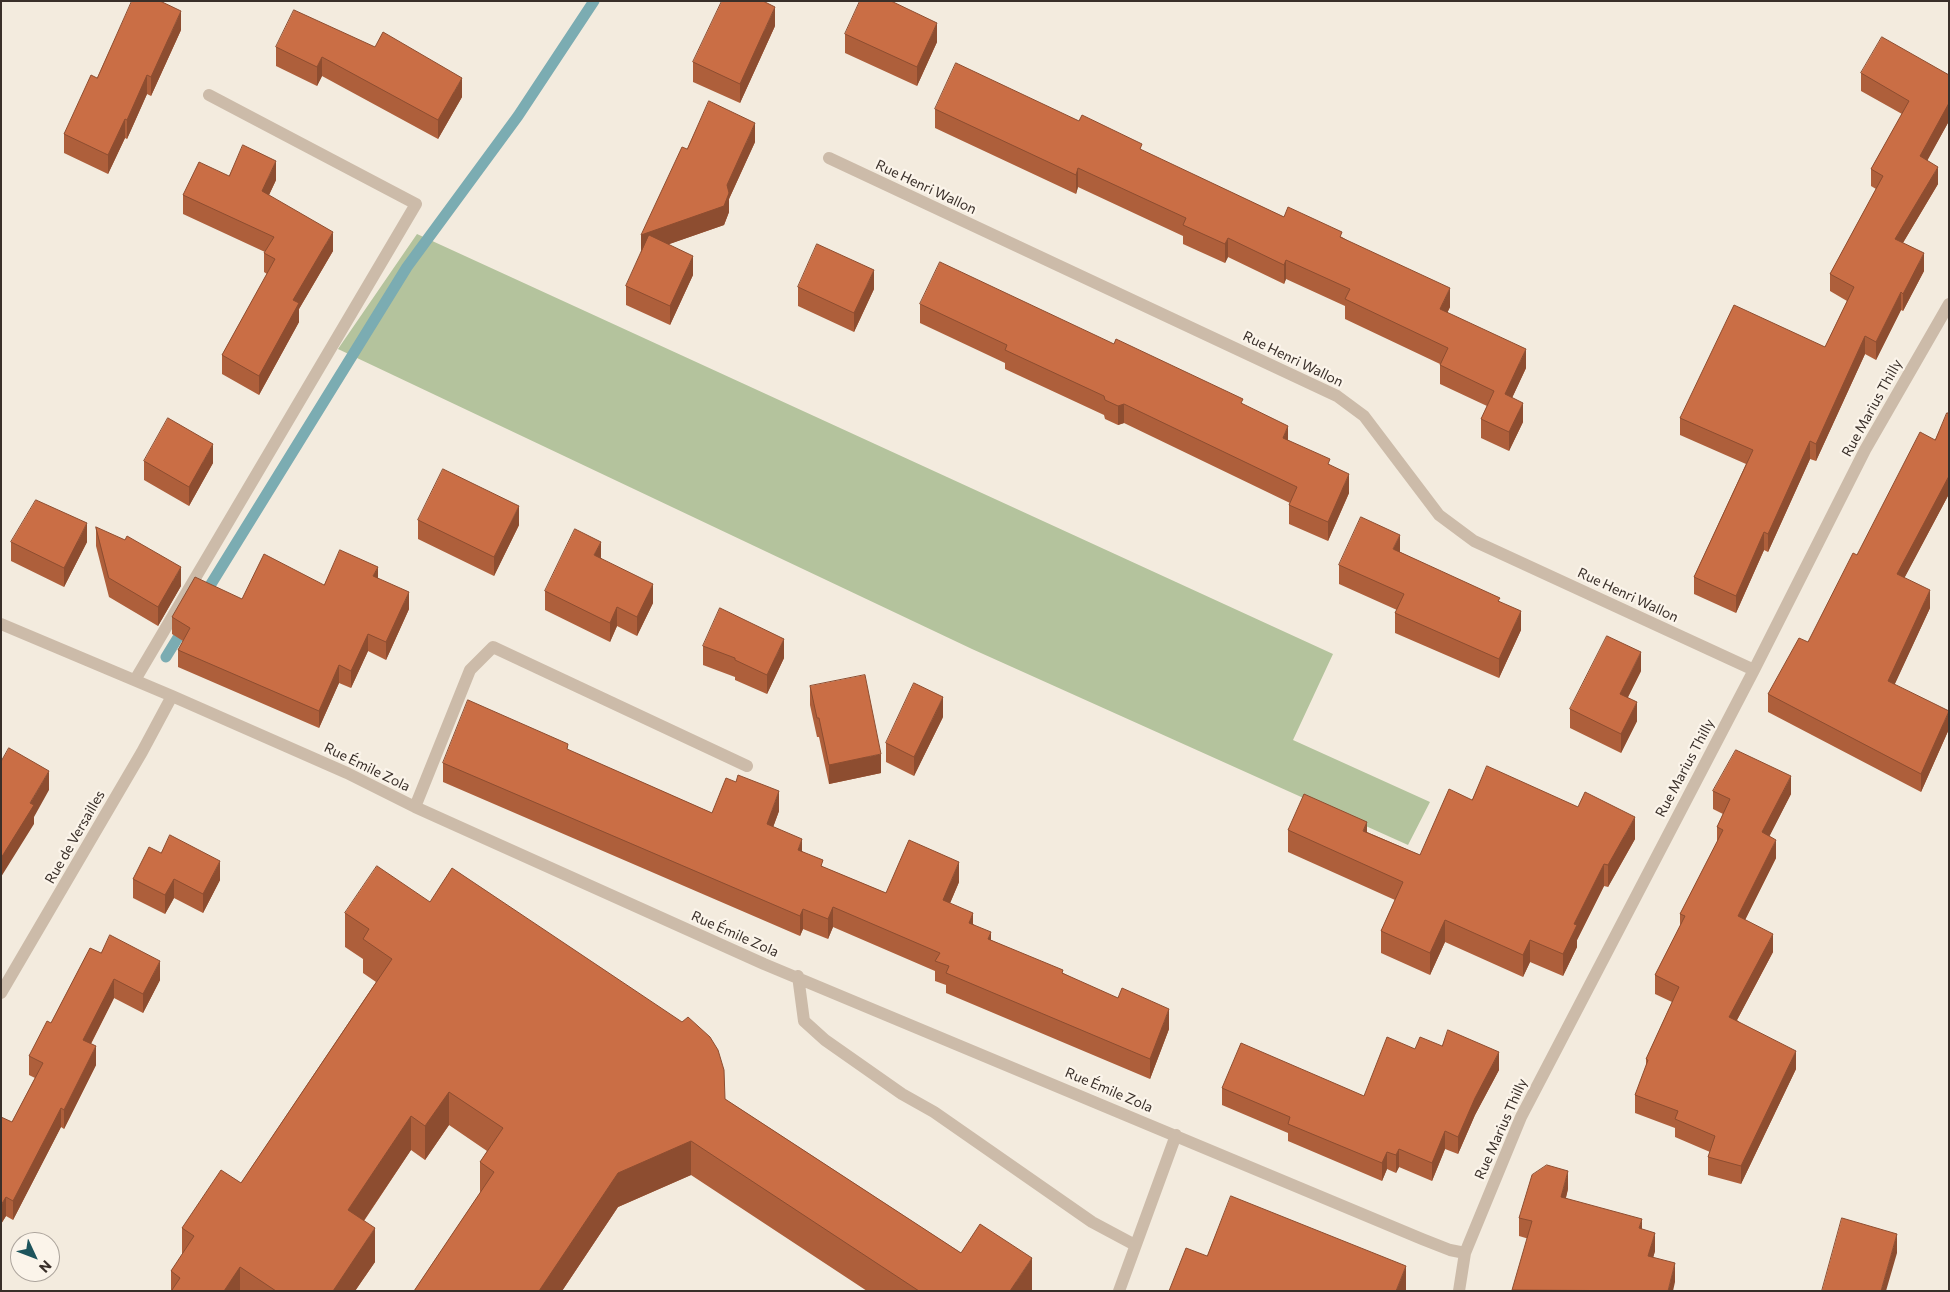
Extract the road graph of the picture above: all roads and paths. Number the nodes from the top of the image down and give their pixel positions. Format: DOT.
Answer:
graph roads {
  1 [pos="209,95"];
  2 [pos="829,158"];
  3 [pos="1949,304"];
  4 [pos="1,624"];
  5 [pos="1754,670"];
  6 [pos="135,680"];
  7 [pos="172,696"];
  8 [pos="748,766"];
  9 [pos="414,808"];
  10 [pos="798,976"];
  11 [pos="1,993"];
  12 [pos="1176,1135"];
  13 [pos="1135,1245"];
  14 [pos="1465,1253"];
  15 [pos="1119,1291"];
  16 [pos="1459,1291"];
  1 -- 6 [label="street"];
  2 -- 5 [label="street, Rue Henri Wallon"];
  3 -- 5 [label="street, Rue Marius Thilly"];
  4 -- 6 [label="street, Rue Émile Zola"];
  5 -- 14 [label="street, Rue Marius Thilly"];
  6 -- 7 [label="street, Rue Émile Zola"];
  7 -- 9 [label="street, Rue Émile Zola"];
  7 -- 11 [label="street, Rue de Versailles"];
  8 -- 9 [label="street"];
  9 -- 10 [label="street, Rue Émile Zola"];
  10 -- 12 [label="street, Rue Émile Zola"];
  10 -- 13 [label="street"];
  12 -- 13 [label="street"];
  12 -- 14 [label="street, Rue Émile Zola"];
  13 -- 15 [label="street"];
  14 -- 16 [label="street, Rue Marius Thilly"];
}
